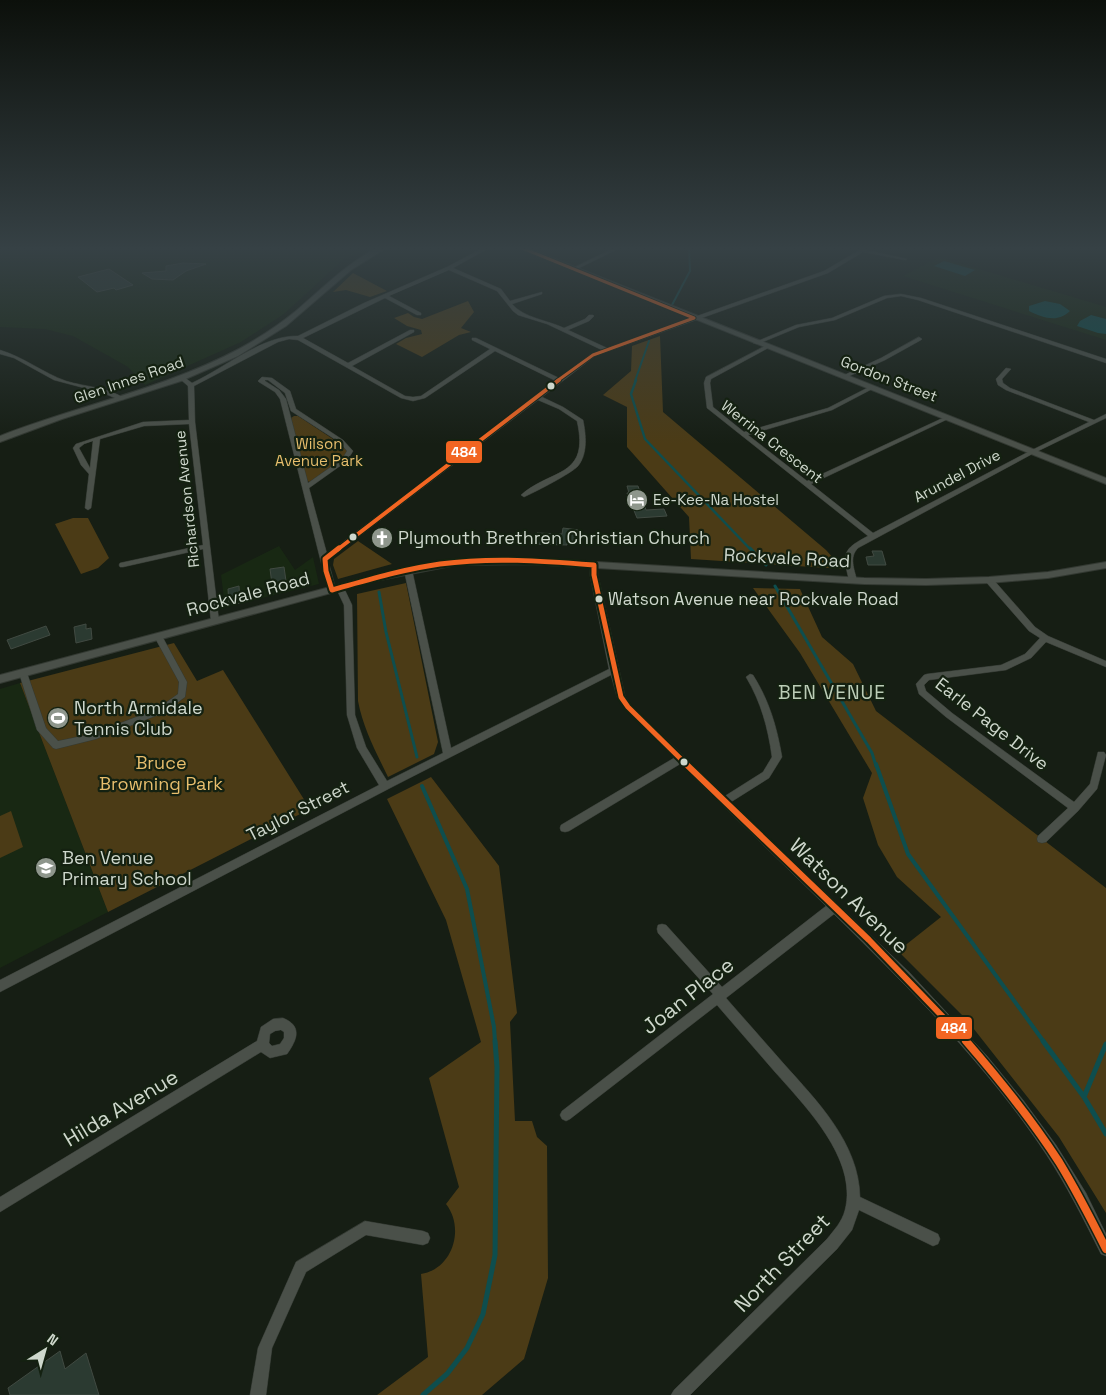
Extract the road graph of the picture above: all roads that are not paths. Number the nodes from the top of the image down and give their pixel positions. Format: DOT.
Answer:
graph roads {
  1 [pos="297,313"];
  2 [pos="348,313"];
  3 [pos="519,313"];
  4 [pos="682,313"];
  5 [pos="708,313"];
  6 [pos="846,313"];
  7 [pos="962,313"];
  8 [pos="591,316"];
  9 [pos="694,318"];
  10 [pos="564,330"];
  11 [pos="412,331"];
  12 [pos="299,338"];
  13 [pos="474,339"];
  14 [pos="919,339"];
  15 [pos="756,343"];
  16 [pos="767,347"];
  17 [pos="494,349"];
  18 [pos="607,350"];
  19 [pos="0,352"];
  20 [pos="1106,360"];
  21 [pos="347,366"];
  22 [pos="1008,369"];
  23 [pos="843,377"];
  24 [pos="182,378"];
  25 [pos="559,380"];
  26 [pos="191,385"];
  27 [pos="277,387"];
  28 [pos="872,388"];
  29 [pos="537,397"];
  30 [pos="122,399"];
  31 [pos="290,411"];
  32 [pos="1106,416"];
  33 [pos="947,418"];
  34 [pos="192,422"];
  35 [pos="1094,422"];
  36 [pos="743,434"];
  37 [pos="97,438"];
  38 [pos="0,440"];
  39 [pos="1032,452"];
  40 [pos="91,473"];
  41 [pos="1106,481"];
  42 [pos="806,484"];
  43 [pos="305,488"];
  44 [pos="524,495"];
  45 [pos="88,508"];
  46 [pos="872,536"];
  47 [pos="206,546"];
  48 [pos="325,558"];
  49 [pos="123,565"];
  50 [pos="594,565"];
  51 [pos="1106,565"];
  52 [pos="408,570"];
  53 [pos="853,580"];
  54 [pos="989,580"];
  55 [pos="336,589"];
  56 [pos="215,621"];
  57 [pos="158,636"];
  58 [pos="1045,638"];
  59 [pos="1106,664"];
  60 [pos="614,670"];
  61 [pos="23,673"];
  62 [pos="750,677"];
  63 [pos="0,679"];
  64 [pos="1101,755"];
  65 [pos="448,756"];
  66 [pos="681,759"];
  67 [pos="385,786"];
  68 [pos="724,801"];
  69 [pos="1075,808"];
  70 [pos="564,828"];
  71 [pos="1042,839"];
  72 [pos="834,907"];
  73 [pos="662,929"];
  74 [pos="0,986"];
  75 [pos="720,996"];
  76 [pos="262,1045"];
  77 [pos="566,1115"];
  78 [pos="854,1201"];
  79 [pos="0,1204"];
  80 [pos="423,1238"];
  81 [pos="933,1239"];
  82 [pos="1106,1249"];
  83 [pos="258,1395"];
  84 [pos="679,1395"];
  1 -- 24 [label="street, Glen Innes Road"];
  2 -- 12 [label="street"];
  3 -- 10 [label="street"];
  4 -- 9 [label="street, Gordon Street"];
  5 -- 9 [label="street"];
  6 -- 15 [label="street"];
  7 -- 20 [label="street"];
  8 -- 10 [label="street"];
  9 -- 15 [label="street, Gordon Street"];
  9 -- 18 [label="street"];
  10 -- 18 [label="street"];
  11 -- 21 [label="street"];
  12 -- 21 [label="street"];
  12 -- 26 [label="street"];
  13 -- 17 [label="street"];
  14 -- 23 [label="street"];
  15 -- 16 [label="street, Gordon Street"];
  16 -- 23 [label="street, Gordon Street"];
  16 -- 36 [label="street, Werrina Crescent"];
  17 -- 21 [label="street"];
  17 -- 25 [label="street"];
  18 -- 25 [label="street"];
  19 -- 30 [label="street"];
  22 -- 35 [label="street"];
  23 -- 28 [label="street, Gordon Street"];
  24 -- 26 [label="street"];
  24 -- 30 [label="street, Glen Innes Road"];
  25 -- 29 [label="street"];
  26 -- 34 [label="street, Richardson Avenue"];
  27 -- 31 [label="street"];
  28 -- 33 [label="street, Gordon Street"];
  28 -- 36 [label="street"];
  29 -- 44 [label="street"];
  29 -- 48 [label="street"];
  30 -- 38 [label="street, Glen Innes Road"];
  31 -- 43 [label="street"];
  31 -- 43 [label="street"];
  32 -- 35 [label="street, Arundel Drive"];
  33 -- 39 [label="street, Gordon Street"];
  33 -- 42 [label="street"];
  34 -- 37 [label="street"];
  34 -- 47 [label="street, Richardson Avenue"];
  35 -- 39 [label="street, Arundel Drive"];
  36 -- 42 [label="street, Werrina Crescent"];
  37 -- 40 [label="street"];
  37 -- 40 [label="street"];
  39 -- 41 [label="street, Gordon Street"];
  39 -- 46 [label="street, Arundel Drive"];
  40 -- 45 [label="street"];
  42 -- 46 [label="street, Werrina Crescent"];
  43 -- 48 [label="street"];
  46 -- 53 [label="street, Arundel Drive"];
  47 -- 49 [label="street"];
  47 -- 56 [label="street, Richardson Avenue"];
  48 -- 55 [label="street"];
  50 -- 52 [label="street, Rockvale Road"];
  50 -- 53 [label="street, Rockvale Road"];
  50 -- 60 [label="street, Watson Avenue"];
  51 -- 54 [label="street, Rockvale Road"];
  52 -- 55 [label="street, Rockvale Road"];
  52 -- 65 [label="street"];
  53 -- 54 [label="street, Rockvale Road"];
  54 -- 58 [label="street"];
  55 -- 56 [label="street, Rockvale Road"];
  55 -- 67 [label="street"];
  56 -- 57 [label="street, Rockvale Road"];
  57 -- 61 [label="street, Rockvale Road"];
  57 -- 61 [label="street"];
  58 -- 59 [label="street"];
  58 -- 69 [label="street, Earle Page Drive"];
  60 -- 65 [label="street, Taylor Street"];
  60 -- 66 [label="street, Watson Avenue"];
  61 -- 63 [label="street, Rockvale Road"];
  62 -- 68 [label="street"];
  64 -- 69 [label="street"];
  65 -- 67 [label="street, Taylor Street"];
  66 -- 68 [label="street, Watson Avenue"];
  66 -- 70 [label="street"];
  67 -- 74 [label="street, Taylor Street"];
  68 -- 72 [label="street, Watson Avenue"];
  69 -- 71 [label="street"];
  72 -- 75 [label="street, Joan Place"];
  72 -- 82 [label="street, Watson Avenue"];
  73 -- 75 [label="street, North Street"];
  75 -- 77 [label="street, Joan Place"];
  75 -- 78 [label="street, North Street"];
  76 -- 79 [label="street, Hilda Avenue"];
  78 -- 81 [label="street"];
  78 -- 84 [label="street, North Street"];
  80 -- 83 [label="street"];
}
